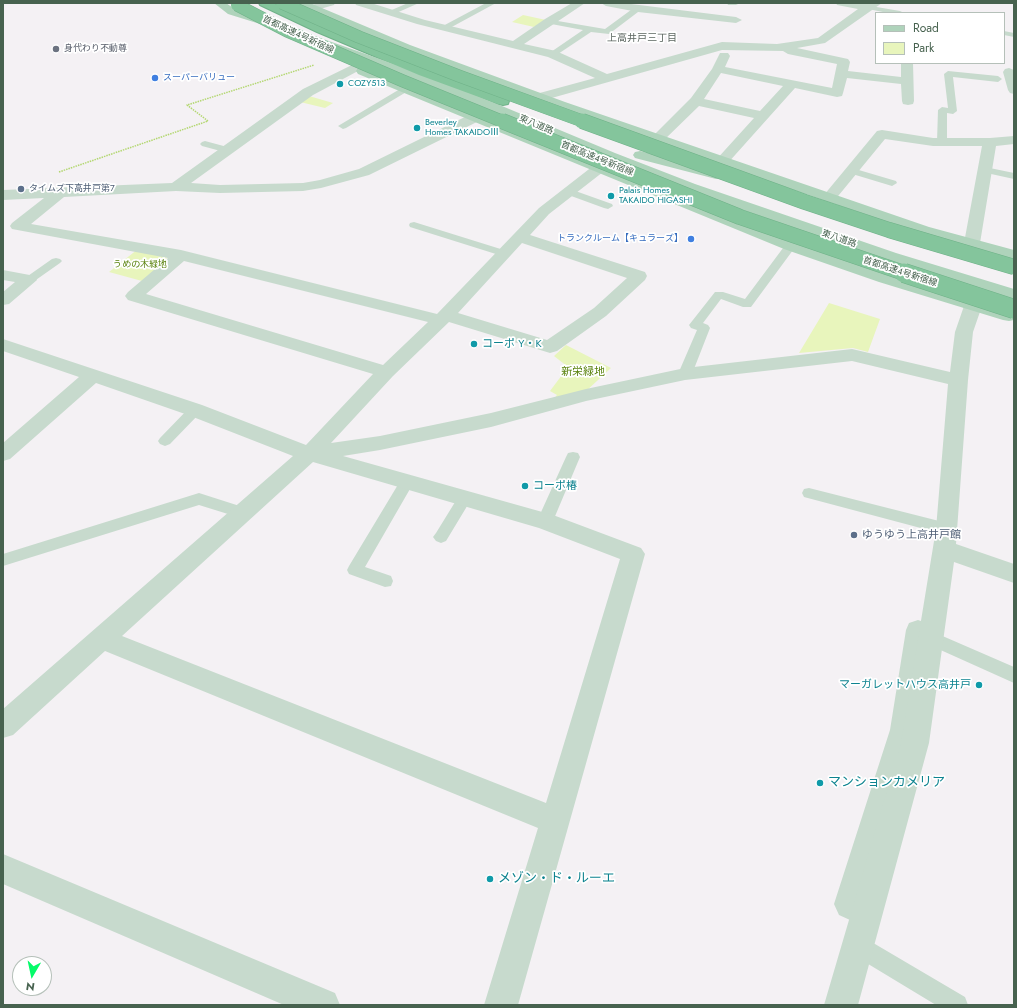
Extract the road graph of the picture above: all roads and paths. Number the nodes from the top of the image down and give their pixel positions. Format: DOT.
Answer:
graph roads {
  1 [pos="219,3"];
  2 [pos="249,3"];
  3 [pos="264,3"];
  4 [pos="282,3"];
  5 [pos="295,3"];
  6 [pos="330,3"];
  7 [pos="360,3"];
  8 [pos="415,3"];
  9 [pos="492,3"];
  10 [pos="580,3"];
  11 [pos="606,3"];
  12 [pos="732,3"];
  13 [pos="736,3"];
  14 [pos="841,3"];
  15 [pos="903,3"];
  16 [pos="872,5"];
  17 [pos="307,6"];
  18 [pos="233,7"];
  19 [pos="638,9"];
  20 [pos="391,12"];
  21 [pos="895,12"];
  22 [pos="898,12"];
  23 [pos="550,21"];
  24 [pos="445,28"];
  25 [pos="590,28"];
  26 [pos="729,36"];
  27 [pos="515,45"];
  28 [pos="777,48"];
  29 [pos="552,54"];
  30 [pos="907,64"];
  31 [pos="315,65"];
  32 [pos="354,68"];
  33 [pos="718,69"];
  34 [pos="1009,72"];
  35 [pos="841,74"];
  36 [pos="607,78"];
  37 [pos="998,79"];
  38 [pos="907,81"];
  39 [pos="433,82"];
  40 [pos="792,84"];
  41 [pos="406,89"];
  42 [pos="1014,90"];
  43 [pos="541,97"];
  44 [pos="503,101"];
  45 [pos="696,101"];
  46 [pos="908,101"];
  47 [pos="763,116"];
  48 [pos="476,117"];
  49 [pos="343,126"];
  50 [pos="657,139"];
  51 [pos="1014,140"];
  52 [pos="942,142"];
  53 [pos="990,142"];
  54 [pos="205,144"];
  55 [pos="617,149"];
  56 [pos="228,150"];
  57 [pos="722,161"];
  58 [pos="598,169"];
  59 [pos="985,170"];
  60 [pos="852,171"];
  61 [pos="1014,176"];
  62 [pos="892,183"];
  63 [pos="176,187"];
  64 [pos="690,187"];
  65 [pos="567,191"];
  66 [pos="52,194"];
  67 [pos="3,195"];
  68 [pos="829,198"];
  69 [pos="608,206"];
  70 [pos="414,225"];
  71 [pos="923,229"];
  72 [pos="519,237"];
  73 [pos="972,243"];
  74 [pos="790,246"];
  75 [pos="504,252"];
  76 [pos="181,255"];
  77 [pos="1014,255"];
  78 [pos="56,262"];
  79 [pos="1014,267"];
  80 [pos="3,276"];
  81 [pos="885,278"];
  82 [pos="29,280"];
  83 [pos="1014,280"];
  84 [pos="1014,295"];
  85 [pos="3,300"];
  86 [pos="972,306"];
  87 [pos="1014,309"];
  88 [pos="444,317"];
  89 [pos="1014,318"];
  90 [pos="3,345"];
  91 [pos="386,372"];
  92 [pos="685,374"];
  93 [pos="93,376"];
  94 [pos="958,380"];
  95 [pos="195,410"];
  96 [pos="165,441"];
  97 [pos="3,454"];
  98 [pos="309,454"];
  99 [pos="573,457"];
  100 [pos="407,482"];
  101 [pos="809,493"];
  102 [pos="465,498"];
  103 [pos="244,513"];
  104 [pos="545,521"];
  105 [pos="441,538"];
  106 [pos="946,539"];
  107 [pos="3,560"];
  108 [pos="1014,574"];
  109 [pos="385,581"];
  110 [pos="925,634"];
  111 [pos="102,639"];
  112 [pos="1014,675"];
  113 [pos="4,724"];
  114 [pos="555,821"];
  115 [pos="3,869"];
  116 [pos="850,904"];
  117 [pos="858,945"];
  118 [pos="323,1005"];
  119 [pos="501,1005"];
  120 [pos="841,1005"];
  121 [pos="957,1005"];
  1 -- 18 [label="main road, 東八道路"];
  2 -- 39 [label="highway"];
  3 -- 44 [label="highway"];
  4 -- 79 [label="highway, bridge"];
  5 -- 44 [label="main road, 東八道路"];
  6 -- 17 [label="street"];
  7 -- 20 [label="street"];
  8 -- 20 [label="lane"];
  9 -- 24 [label="lane"];
  10 -- 23 [label="street"];
  11 -- 19 [label="street"];
  12 -- 13 [label="lane"];
  13 -- 26 [label="street"];
  14 -- 16 [label="street"];
  15 -- 22 [label="lane"];
  16 -- 21 [label="lane"];
  16 -- 28 [label="street"];
  17 -- 43 [label="main road"];
  18 -- 32 [label="main road"];
  18 -- 39 [label="main road, 東八道路"];
  18 -- 87 [label="highway, 首都高速4号新宿線, bridge"];
  19 -- 25 [label="lane"];
  19 -- 26 [label="street"];
  20 -- 24 [label="street"];
  23 -- 25 [label="lane"];
  23 -- 27 [label="street"];
  24 -- 27 [label="street"];
  25 -- 29 [label="lane"];
  26 -- 28 [label="street"];
  26 -- 33 [label="street"];
  26 -- 36 [label="street"];
  27 -- 29 [label="street"];
  28 -- 35 [label="street"];
  29 -- 36 [label="street"];
  30 -- 38 [label="street"];
  31 -- 66 [label="path"];
  32 -- 41 [label="main road"];
  32 -- 56 [label="street"];
  33 -- 40 [label="street"];
  33 -- 45 [label="street"];
  34 -- 42 [label="street"];
  35 -- 38 [label="street"];
  35 -- 40 [label="street"];
  36 -- 43 [label="street"];
  37 -- 52 [label="lane"];
  38 -- 46 [label="street"];
  39 -- 64 [label="main road, 東八道路"];
  40 -- 47 [label="street"];
  41 -- 48 [label="main road"];
  41 -- 49 [label="lane"];
  43 -- 50 [label="main road"];
  44 -- 55 [label="main road, 東八道路"];
  45 -- 47 [label="street"];
  45 -- 50 [label="street"];
  47 -- 57 [label="street"];
  48 -- 58 [label="main road"];
  48 -- 63 [label="street"];
  50 -- 57 [label="main road"];
  51 -- 53 [label="street"];
  52 -- 53 [label="street"];
  52 -- 60 [label="street"];
  53 -- 59 [label="street"];
  54 -- 56 [label="lane"];
  55 -- 71 [label="main road"];
  55 -- 83 [label="main road, 東八道路"];
  56 -- 63 [label="street"];
  57 -- 68 [label="main road"];
  58 -- 65 [label="street"];
  58 -- 74 [label="main road"];
  59 -- 61 [label="lane"];
  59 -- 73 [label="street"];
  60 -- 62 [label="lane"];
  60 -- 68 [label="street"];
  63 -- 66 [label="street"];
  64 -- 81 [label="main road"];
  64 -- 84 [label="main road, 東八道路"];
  65 -- 69 [label="lane"];
  65 -- 72 [label="street"];
  66 -- 67 [label="street"];
  66 -- 76 [label="street"];
  68 -- 71 [label="main road"];
  70 -- 75 [label="lane"];
  71 -- 73 [label="main road"];
  72 -- 75 [label="street"];
  72 -- 88 [label="street"];
  73 -- 77 [label="main road"];
  74 -- 81 [label="main road"];
  74 -- 92 [label="lane"];
  75 -- 88 [label="street"];
  76 -- 88 [label="street"];
  76 -- 91 [label="street"];
  78 -- 82 [label="lane"];
  80 -- 82 [label="street"];
  81 -- 86 [label="main road"];
  82 -- 85 [label="street"];
  86 -- 89 [label="main road"];
  86 -- 94 [label="street"];
  88 -- 91 [label="street"];
  90 -- 93 [label="street"];
  91 -- 98 [label="street"];
  92 -- 94 [label="street"];
  92 -- 98 [label="street"];
  93 -- 95 [label="street"];
  93 -- 97 [label="street"];
  94 -- 106 [label="street"];
  95 -- 96 [label="lane"];
  95 -- 98 [label="street"];
  98 -- 100 [label="street"];
  98 -- 103 [label="street"];
  99 -- 104 [label="lane"];
  100 -- 102 [label="street"];
  100 -- 109 [label="lane"];
  101 -- 106 [label="lane"];
  102 -- 104 [label="street"];
  102 -- 105 [label="lane"];
  103 -- 107 [label="lane"];
  103 -- 111 [label="street"];
  104 -- 114 [label="street"];
  106 -- 108 [label="street"];
  106 -- 110 [label="street"];
  110 -- 112 [label="lane"];
  110 -- 116 [label="street"];
  110 -- 117 [label="street"];
  111 -- 113 [label="street"];
  111 -- 114 [label="street"];
  114 -- 119 [label="street"];
  115 -- 118 [label="street"];
  117 -- 120 [label="street"];
  117 -- 121 [label="lane"];
}
